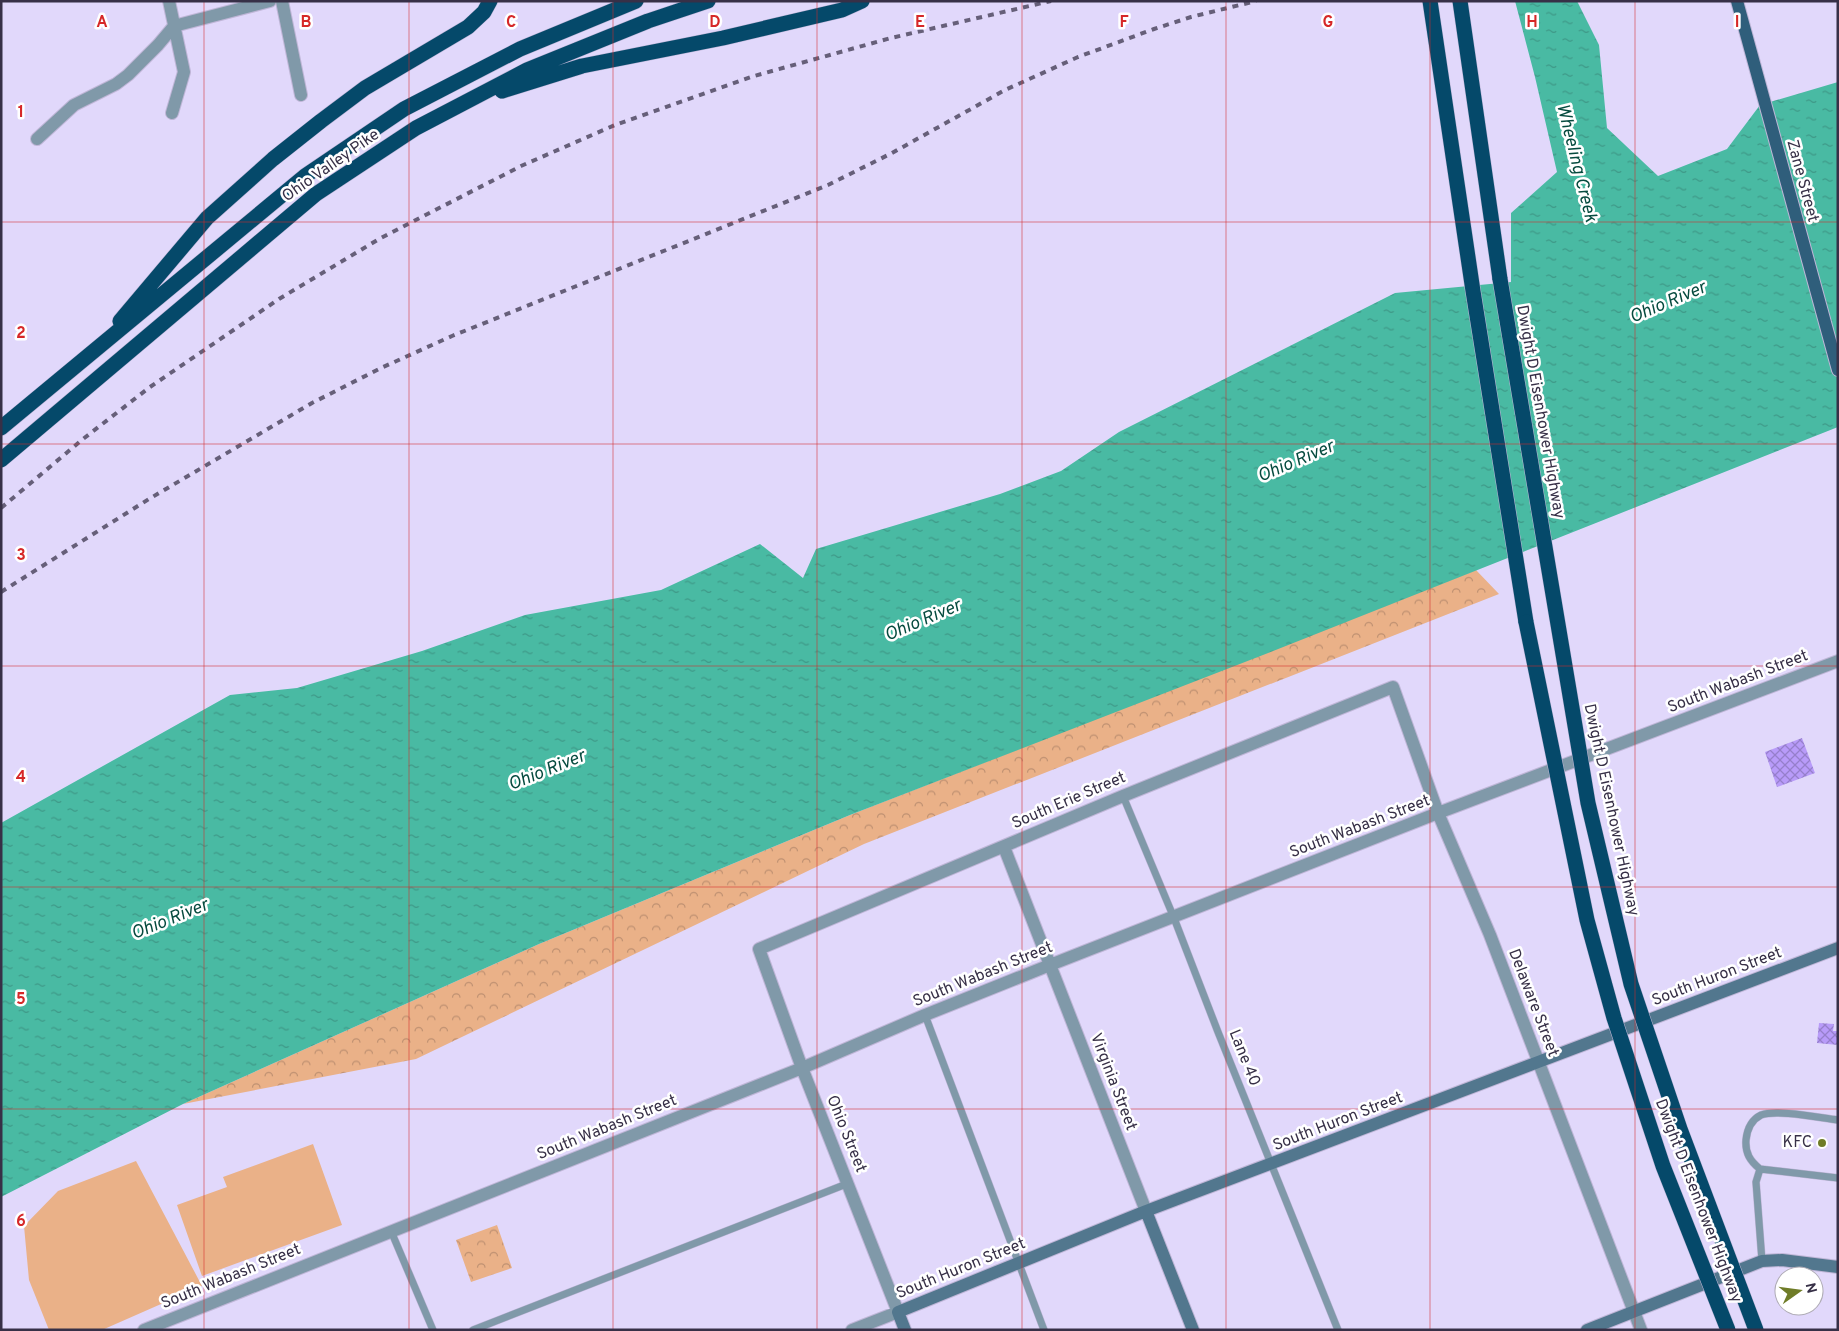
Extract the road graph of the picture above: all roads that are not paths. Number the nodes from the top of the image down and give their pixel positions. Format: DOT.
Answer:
graph roads {
  1 [pos="169,1"];
  2 [pos="270,1"];
  3 [pos="282,1"];
  4 [pos="490,1"];
  5 [pos="636,1"];
  6 [pos="708,1"];
  7 [pos="862,1"];
  8 [pos="1430,1"];
  9 [pos="1460,1"];
  10 [pos="1737,1"];
  11 [pos="174,26"];
  12 [pos="301,95"];
  13 [pos="172,114"];
  14 [pos="416,128"];
  15 [pos="37,139"];
  16 [pos="95,350"];
  17 [pos="1838,370"];
  18 [pos="1,428"];
  19 [pos="1,460"];
  20 [pos="1838,661"];
  21 [pos="1393,687"];
  22 [pos="1123,796"];
  23 [pos="1438,814"];
  24 [pos="1004,846"];
  25 [pos="1174,918"];
  26 [pos="1838,948"];
  27 [pos="759,949"];
  28 [pos="1050,965"];
  29 [pos="924,1015"];
  30 [pos="1538,1062"];
  31 [pos="802,1068"];
  32 [pos="1838,1120"];
  33 [pos="1272,1164"];
  34 [pos="1760,1169"];
  35 [pos="1838,1178"];
  36 [pos="848,1183"];
  37 [pos="1146,1211"];
  38 [pos="390,1231"];
  39 [pos="1762,1261"];
  40 [pos="1019,1263"];
  41 [pos="1838,1267"];
  42 [pos="1634,1311"];
  43 [pos="898,1312"];
  44 [pos="144,1330"];
  45 [pos="433,1330"];
  46 [pos="474,1330"];
  47 [pos="852,1330"];
  48 [pos="905,1330"];
  49 [pos="1044,1330"];
  50 [pos="1193,1330"];
  51 [pos="1338,1330"];
  52 [pos="1587,1330"];
  53 [pos="1641,1330"];
  54 [pos="1728,1330"];
  55 [pos="1756,1330"];
  1 -- 11 [label="street"];
  2 -- 11 [label="street"];
  3 -- 12 [label="street"];
  4 -- 16 [label="highway"];
  5 -- 16 [label="highway, Ohio Valley Pike"];
  6 -- 14 [label="highway, Ohio Valley Pike"];
  7 -- 14 [label="highway"];
  8 -- 54 [label="highway, Dwight D Eisenhower Highway, bridge"];
  9 -- 55 [label="highway, Dwight D Eisenhower Highway, bridge"];
  10 -- 17 [label="main road, Zane Street"];
  11 -- 13 [label="street"];
  11 -- 15 [label="street"];
  14 -- 19 [label="highway, Ohio Valley Pike"];
  16 -- 18 [label="highway, Ohio Valley Pike"];
  20 -- 23 [label="street, South Wabash Street"];
  21 -- 22 [label="street, South Erie Street"];
  21 -- 23 [label="street, Delaware Street"];
  22 -- 24 [label="street, South Erie Street"];
  22 -- 25 [label="lane, Lane 40"];
  23 -- 25 [label="street, South Wabash Street"];
  23 -- 30 [label="street, Delaware Street"];
  24 -- 27 [label="street, South Erie Street"];
  24 -- 28 [label="street, Virginia Street"];
  25 -- 28 [label="street, South Wabash Street"];
  25 -- 33 [label="lane, Lane 40"];
  26 -- 30 [label="street, South Huron Street"];
  27 -- 31 [label="street, Ohio Street"];
  28 -- 29 [label="street, South Wabash Street"];
  28 -- 37 [label="street, Virginia Street"];
  29 -- 31 [label="street, South Wabash Street"];
  29 -- 40 [label="lane"];
  30 -- 33 [label="street, South Huron Street"];
  30 -- 42 [label="street, Delaware Street"];
  31 -- 36 [label="street, Ohio Street"];
  31 -- 38 [label="street, South Wabash Street"];
  32 -- 34 [label="lane"];
  33 -- 37 [label="street, South Huron Street"];
  33 -- 51 [label="lane, Lane 40"];
  34 -- 35 [label="lane"];
  34 -- 39 [label="lane"];
  36 -- 43 [label="street, Ohio Street"];
  36 -- 46 [label="lane"];
  37 -- 40 [label="street, South Huron Street"];
  37 -- 50 [label="street, Virginia Street"];
  38 -- 44 [label="street, South Wabash Street"];
  38 -- 45 [label="lane"];
  39 -- 41 [label="street"];
  39 -- 42 [label="street"];
  40 -- 43 [label="street, South Huron Street"];
  40 -- 49 [label="lane"];
  42 -- 52 [label="street"];
  42 -- 53 [label="street, Delaware Street"];
  43 -- 47 [label="street, South Huron Street"];
  43 -- 48 [label="street, Ohio Street"];
}
